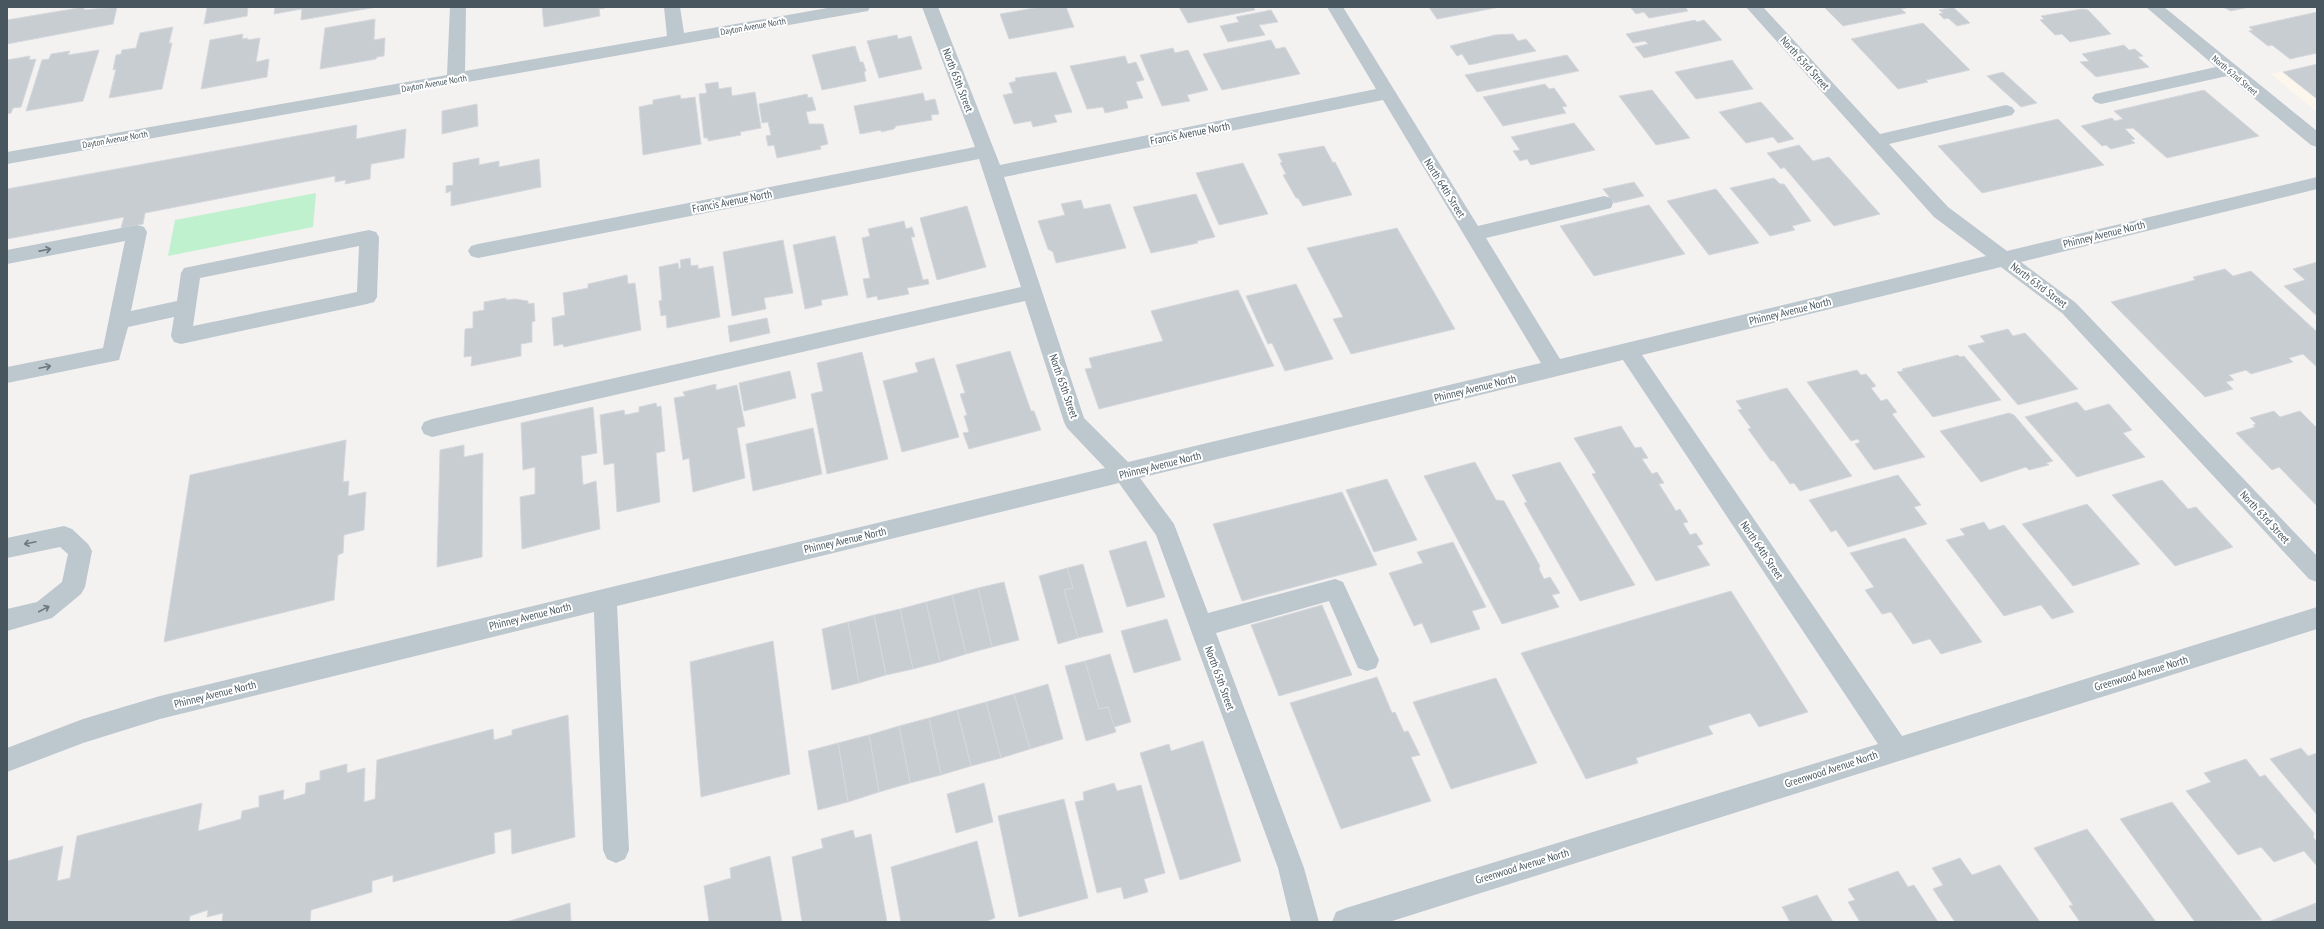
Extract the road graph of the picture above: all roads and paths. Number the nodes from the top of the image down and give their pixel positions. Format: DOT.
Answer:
graph roads {
  1 [pos="458,7"];
  2 [pos="672,7"];
  3 [pos="862,7"];
  4 [pos="930,7"];
  5 [pos="1335,7"];
  6 [pos="1754,7"];
  7 [pos="2154,7"];
  8 [pos="676,40"];
  9 [pos="2229,70"];
  10 [pos="456,79"];
  11 [pos="1387,93"];
  12 [pos="2101,98"];
  13 [pos="2006,111"];
  14 [pos="1876,141"];
  15 [pos="2317,141"];
  16 [pos="986,151"];
  17 [pos="7,158"];
  18 [pos="993,173"];
  19 [pos="2317,182"];
  20 [pos="1604,203"];
  21 [pos="1474,234"];
  22 [pos="478,251"];
  23 [pos="7,257"];
  24 [pos="2005,259"];
  25 [pos="1033,292"];
  26 [pos="186,307"];
  27 [pos="119,321"];
  28 [pos="1628,351"];
  29 [pos="1555,368"];
  30 [pos="7,375"];
  31 [pos="432,428"];
  32 [pos="1124,474"];
  33 [pos="7,548"];
  34 [pos="2317,572"];
  35 [pos="605,598"];
  36 [pos="2317,618"];
  37 [pos="7,620"];
  38 [pos="1201,626"];
  39 [pos="1366,660"];
  40 [pos="1896,749"];
  41 [pos="7,760"];
  42 [pos="616,850"];
  43 [pos="1305,922"];
  44 [pos="1346,922"];
  1 -- 10 [label="street"];
  2 -- 8 [label="street"];
  3 -- 8 [label="street, Dayton Avenue North"];
  4 -- 16 [label="street, North 65th Street"];
  5 -- 11 [label="street, North 64th Street"];
  6 -- 14 [label="street, North 63rd Street"];
  7 -- 9 [label="street, North 62nd Street"];
  8 -- 10 [label="street, Dayton Avenue North"];
  9 -- 12 [label="street"];
  9 -- 15 [label="street, North 62nd Street"];
  10 -- 17 [label="street, Dayton Avenue North"];
  11 -- 18 [label="street, Francis Avenue North"];
  11 -- 21 [label="street, North 64th Street"];
  13 -- 14 [label="street"];
  14 -- 24 [label="street, North 63rd Street"];
  16 -- 18 [label="street, North 65th Street"];
  16 -- 22 [label="street, Francis Avenue North"];
  18 -- 25 [label="street, North 65th Street"];
  19 -- 24 [label="street, Phinney Avenue North"];
  20 -- 21 [label="street"];
  21 -- 29 [label="street, North 64th Street"];
  23 -- 27 [label="street, one-way"];
  24 -- 28 [label="street, Phinney Avenue North"];
  24 -- 34 [label="street, North 63rd Street"];
  25 -- 31 [label="street"];
  25 -- 32 [label="street, North 65th Street"];
  26 -- 26 [label="street"];
  26 -- 27 [label="street"];
  30 -- 27 [label="street, one-way"];
  28 -- 29 [label="street, Phinney Avenue North"];
  28 -- 40 [label="street, North 64th Street"];
  29 -- 32 [label="street, Phinney Avenue North"];
  32 -- 35 [label="street, Phinney Avenue North"];
  32 -- 38 [label="street, North 65th Street"];
  37 -- 33 [label="street, one-way"];
  35 -- 41 [label="street, Phinney Avenue North"];
  35 -- 42 [label="street"];
  36 -- 40 [label="street, Greenwood Avenue North"];
  38 -- 39 [label="street"];
  38 -- 43 [label="street, North 65th Street"];
  40 -- 44 [label="street, Greenwood Avenue North"];
}
